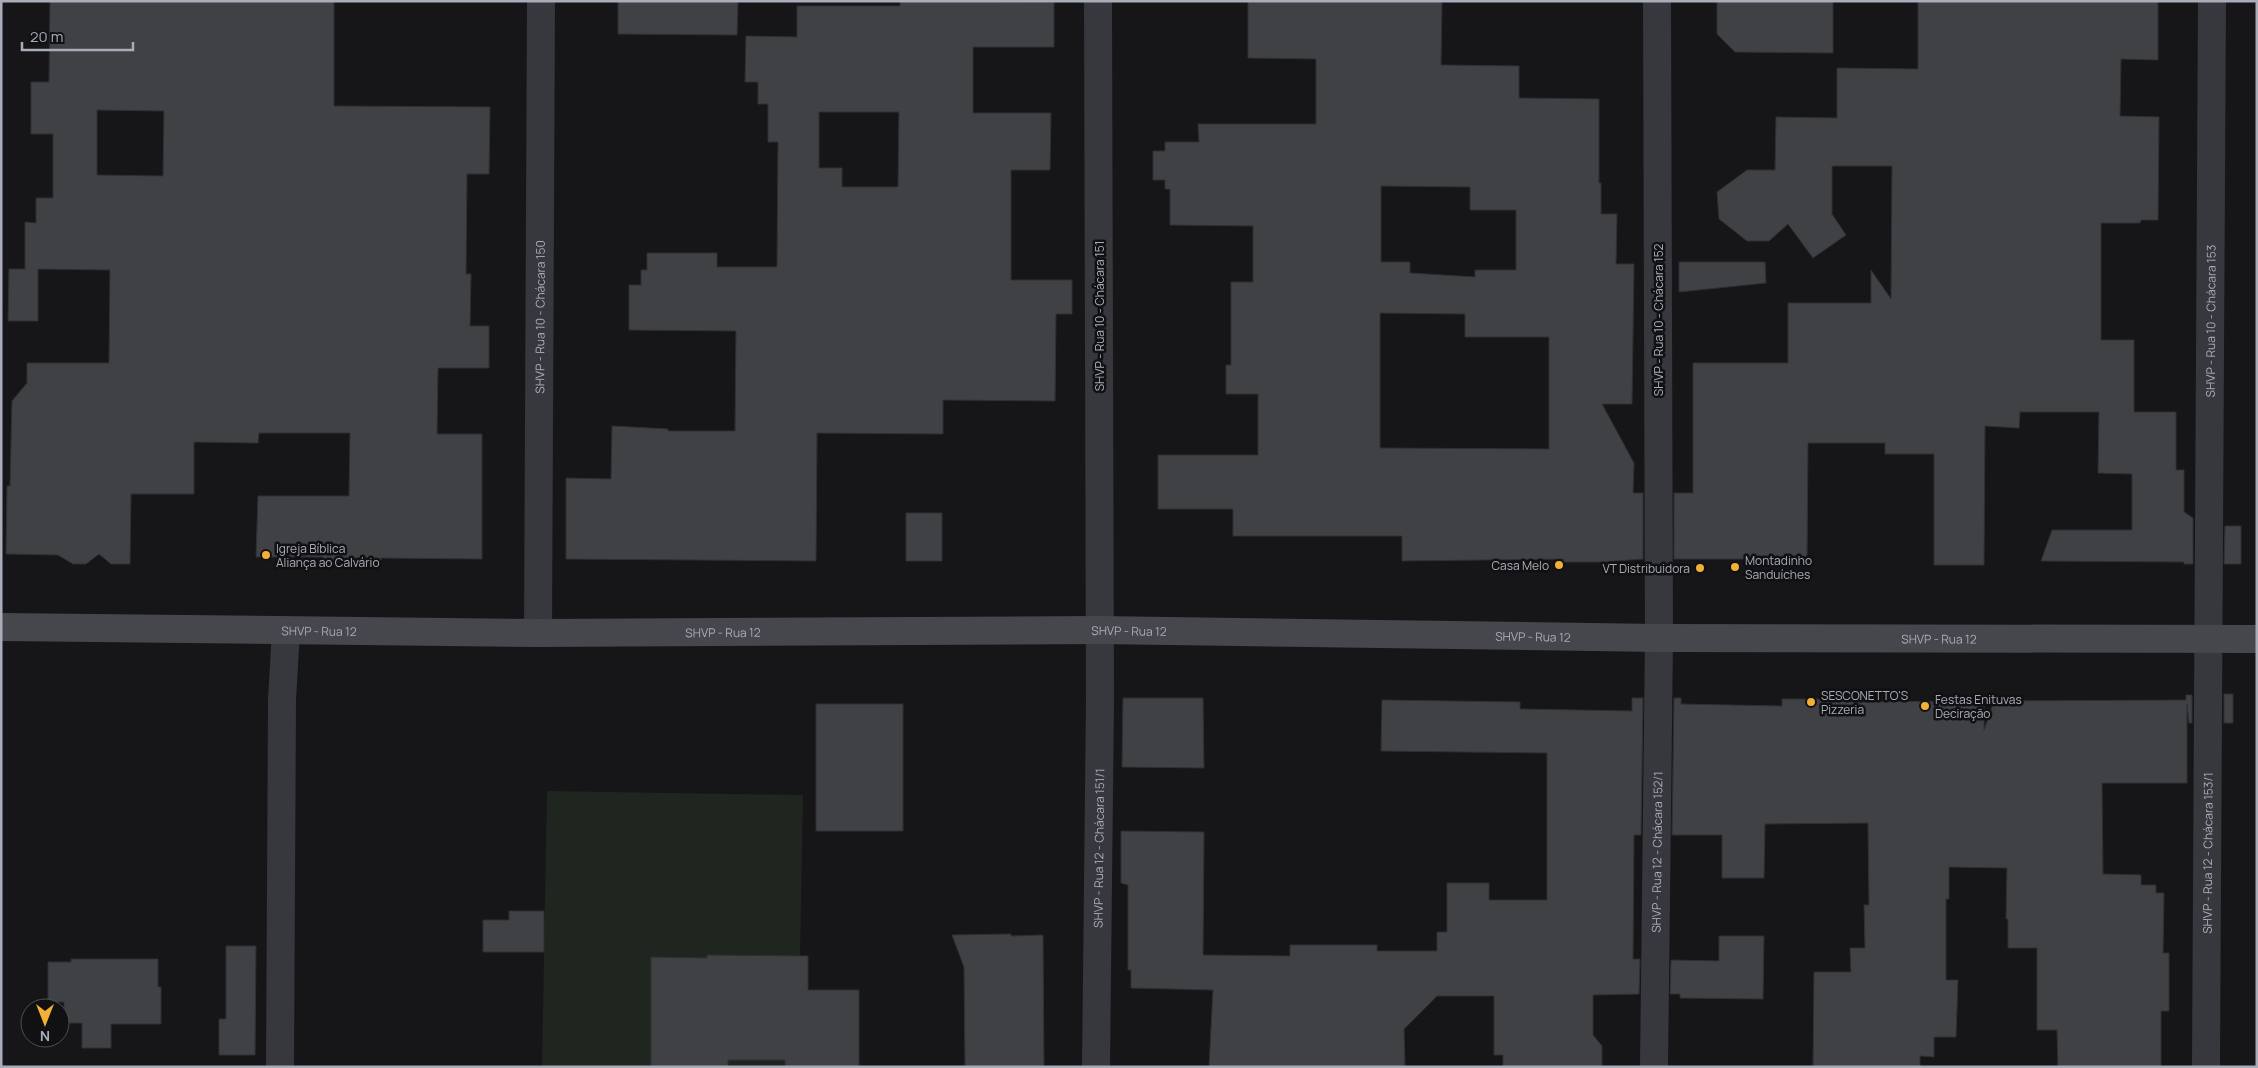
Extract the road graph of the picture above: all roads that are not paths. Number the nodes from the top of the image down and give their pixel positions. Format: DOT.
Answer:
graph roads {
  1 [pos="541,1"];
  2 [pos="1098,1"];
  3 [pos="1657,1"];
  4 [pos="2212,1"];
  5 [pos="1,627"];
  6 [pos="286,630"];
  7 [pos="1099,630"];
  8 [pos="538,633"];
  9 [pos="1659,638"];
  10 [pos="2209,639"];
  11 [pos="2257,639"];
  12 [pos="280,1067"];
  13 [pos="1096,1067"];
  14 [pos="1654,1067"];
  15 [pos="2206,1067"];
  1 -- 8 [label="street, SHVP - Rua 10 - Chácara 150"];
  2 -- 7 [label="street, SHVP - Rua 10 - Chácara 151"];
  3 -- 9 [label="street, SHVP - Rua 10 - Chácara 152"];
  4 -- 10 [label="street, SHVP - Rua 10 - Chácara 153"];
  5 -- 6 [label="street, SHVP - Rua 12"];
  6 -- 8 [label="street, SHVP - Rua 12"];
  6 -- 12 [label="street"];
  7 -- 8 [label="street, SHVP - Rua 12"];
  7 -- 9 [label="street, SHVP - Rua 12"];
  7 -- 13 [label="street, SHVP - Rua 12 - Chácara 151/1"];
  9 -- 10 [label="street, SHVP - Rua 12"];
  9 -- 14 [label="street, SHVP - Rua 12 - Chácara 152/1"];
  10 -- 11 [label="street, SHVP - Rua 12"];
  10 -- 15 [label="street, SHVP - Rua 12 - Chácara 153/1"];
}
